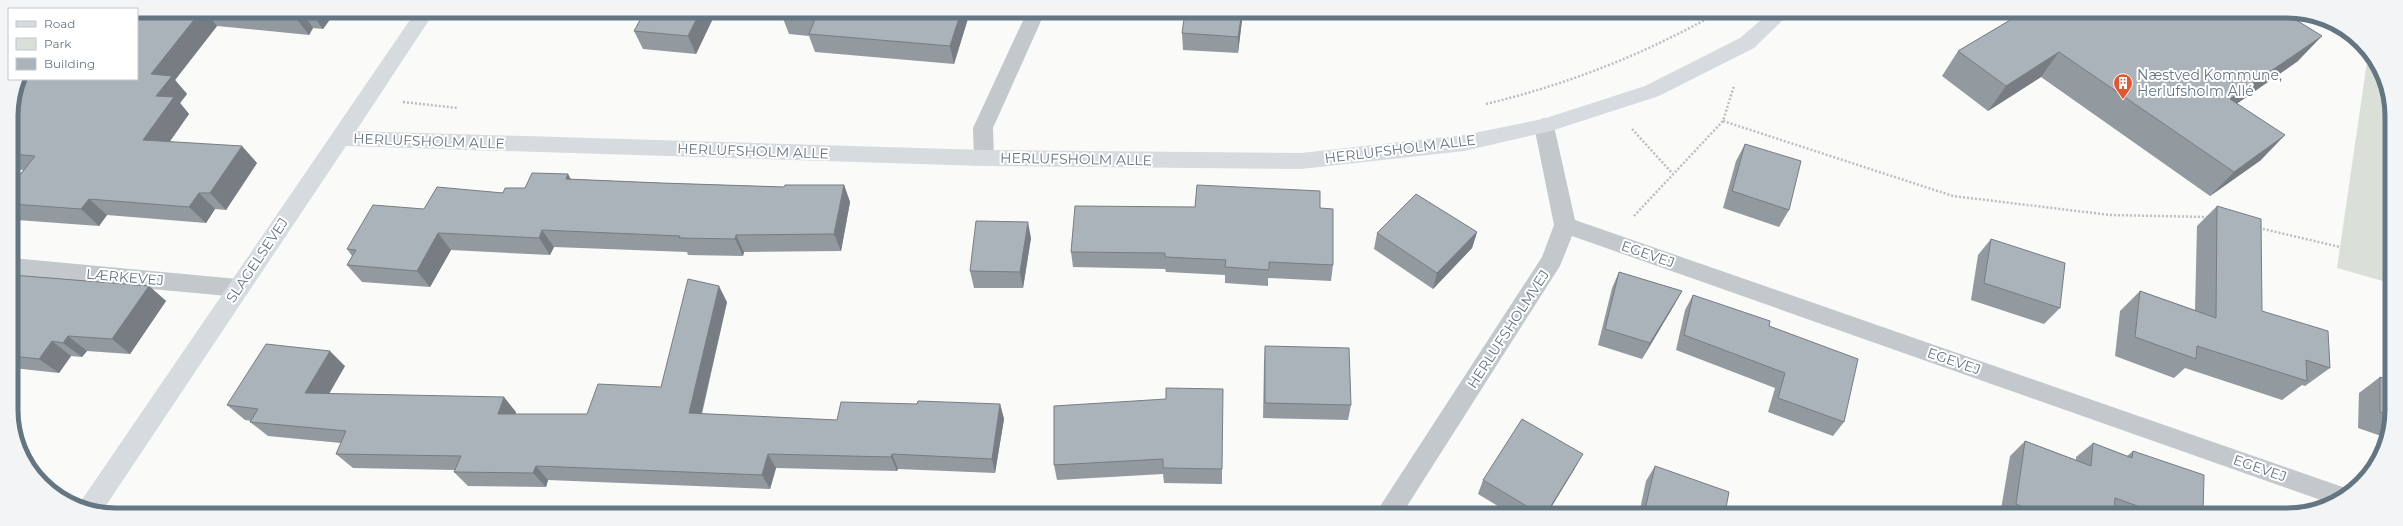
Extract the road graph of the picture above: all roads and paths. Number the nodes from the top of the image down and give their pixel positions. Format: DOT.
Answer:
graph roads {
  1 [pos="421,18"];
  2 [pos="1033,18"];
  3 [pos="1709,18"];
  4 [pos="1775,18"];
  5 [pos="1747,43"];
  6 [pos="369,98"];
  7 [pos="1480,106"];
  8 [pos="460,109"];
  9 [pos="1723,121"];
  10 [pos="1544,126"];
  11 [pos="340,138"];
  12 [pos="984,158"];
  13 [pos="2214,218"];
  14 [pos="1565,225"];
  15 [pos="2251,226"];
  16 [pos="1610,241"];
  17 [pos="2340,247"];
  18 [pos="18,268"];
  19 [pos="238,288"];
  20 [pos="2337,494"];
  21 [pos="92,505"];
  22 [pos="1392,508"];
  1 -- 6 [label="street, SLAGELSEVEJ"];
  2 -- 12 [label="street"];
  3 -- 7 [label="path"];
  4 -- 5 [label="street, HERLUFSHOLM ALLE"];
  5 -- 9 [label="path"];
  5 -- 10 [label="street, HERLUFSHOLM ALLE"];
  6 -- 8 [label="path"];
  6 -- 11 [label="street, SLAGELSEVEJ"];
  9 -- 13 [label="path"];
  9 -- 16 [label="path"];
  10 -- 12 [label="street, HERLUFSHOLM ALLE"];
  10 -- 14 [label="street"];
  11 -- 12 [label="street, HERLUFSHOLM ALLE"];
  11 -- 19 [label="street, SLAGELSEVEJ"];
  14 -- 16 [label="street, EGEVEJ"];
  14 -- 22 [label="street, HERLUFSHOLMVEJ"];
  15 -- 17 [label="path"];
  16 -- 20 [label="street, EGEVEJ"];
  18 -- 19 [label="street, LÆRKEVEJ"];
  19 -- 21 [label="street, SLAGELSEVEJ"];
}
